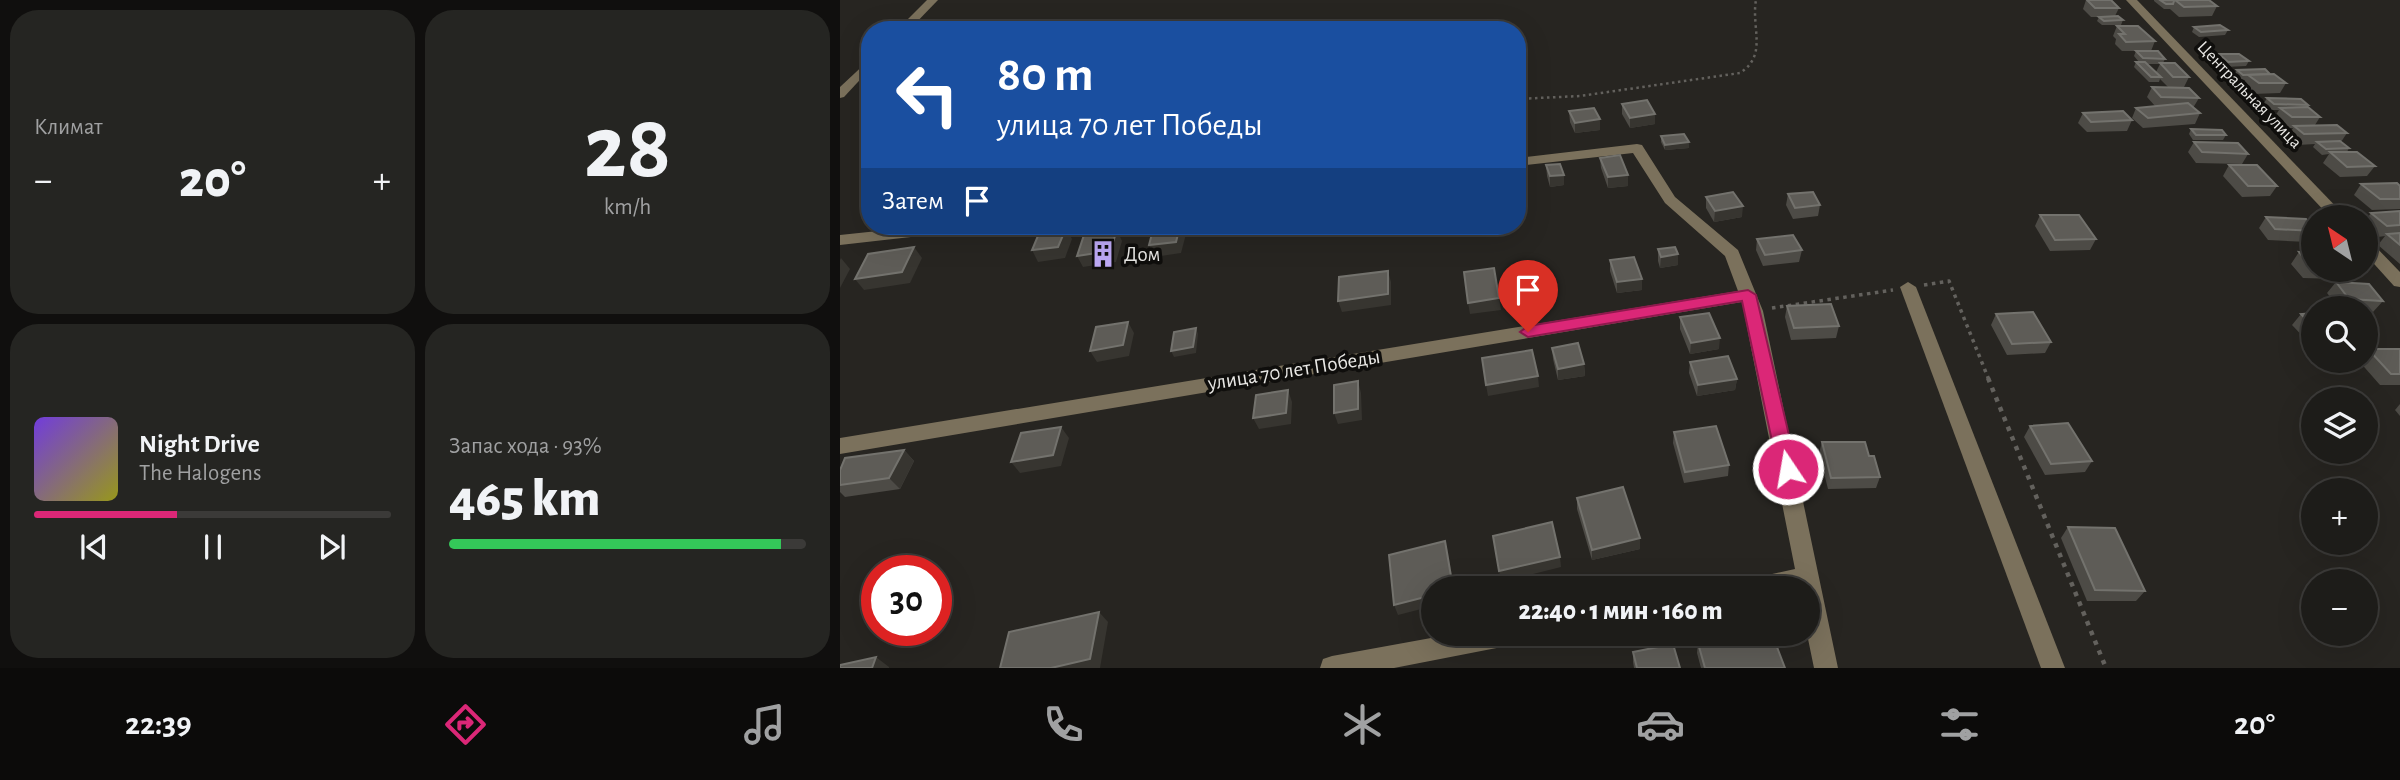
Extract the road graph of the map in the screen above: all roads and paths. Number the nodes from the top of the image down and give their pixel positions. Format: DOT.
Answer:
graph roads {
  1 [pos="933,0"];
  2 [pos="1756,0"];
  3 [pos="2131,0"];
  4 [pos="911,21"];
  5 [pos="861,72"];
  6 [pos="840,94"];
  7 [pos="1526,99"];
  8 [pos="1526,161"];
  9 [pos="2327,205"];
  10 [pos="884,235"];
  11 [pos="840,240"];
  12 [pos="2378,259"];
  13 [pos="2400,282"];
  14 [pos="1908,287"];
  15 [pos="1751,303"];
  16 [pos="840,446"];
  17 [pos="1809,576"];
  18 [pos="1820,636"];
  19 [pos="1448,646"];
  20 [pos="1332,668"];
  21 [pos="1826,668"];
  22 [pos="2053,668"];
  23 [pos="2106,668"];
  1 -- 4 [label="street"];
  2 -- 7 [label="path"];
  3 -- 9 [label="street, Центральная улица"];
  5 -- 6 [label="street"];
  8 -- 15 [label="street"];
  10 -- 11 [label="street"];
  12 -- 13 [label="street"];
  14 -- 15 [label="path"];
  14 -- 22 [label="street"];
  14 -- 23 [label="path"];
  15 -- 16 [label="street, улица 70 лет Победы"];
  15 -- 17 [label="street"];
  18 -- 21 [label="street"];
  19 -- 20 [label="street"];
}
